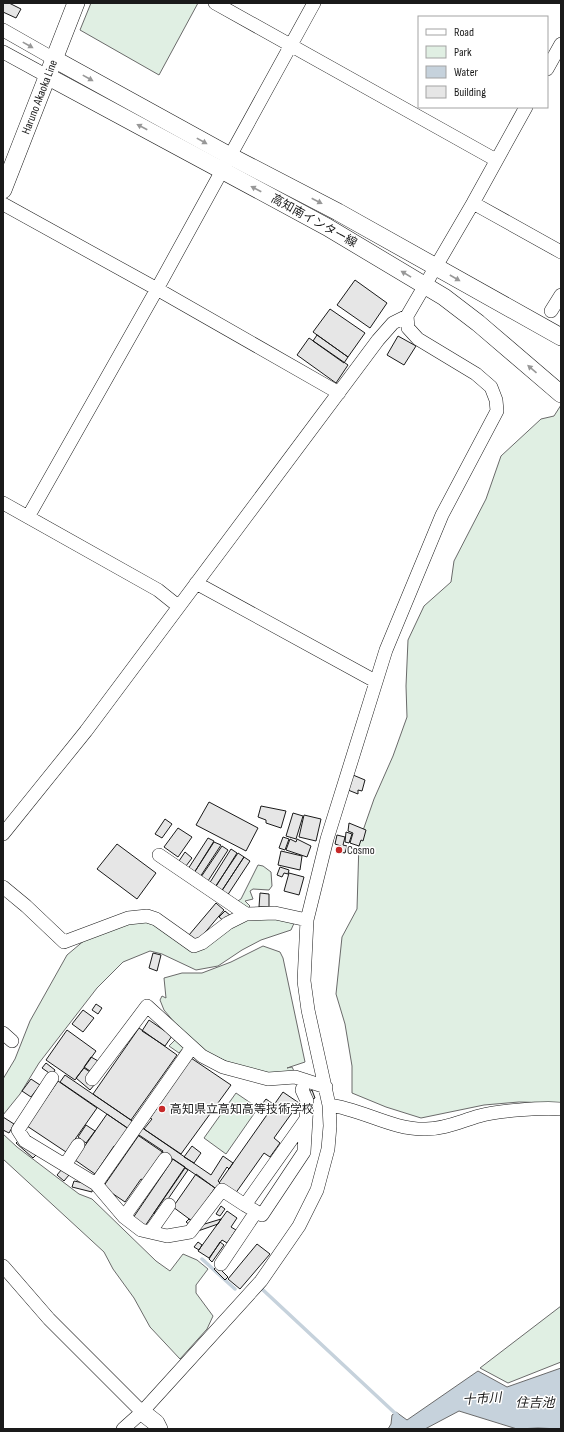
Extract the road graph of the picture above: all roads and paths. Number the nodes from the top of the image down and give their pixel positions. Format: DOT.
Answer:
graph roads {
  1 [pos="76,3"];
  2 [pos="215,3"];
  3 [pos="314,3"];
  4 [pos="3,30"];
  5 [pos="561,44"];
  6 [pos="290,45"];
  7 [pos="3,52"];
  8 [pos="54,59"];
  9 [pos="548,67"];
  10 [pos="47,76"];
  11 [pos="525,108"];
  12 [pos="496,160"];
  13 [pos="226,163"];
  14 [pos="3,190"];
  15 [pos="473,203"];
  16 [pos="3,204"];
  17 [pos="561,252"];
  18 [pos="436,267"];
  19 [pos="425,285"];
  20 [pos="157,289"];
  21 [pos="561,295"];
  22 [pos="551,311"];
  23 [pos="407,316"];
  24 [pos="561,337"];
  25 [pos="339,393"];
  26 [pos="561,394"];
  27 [pos="3,503"];
  28 [pos="28,517"];
  29 [pos="196,583"];
  30 [pos="178,606"];
  31 [pos="375,681"];
  32 [pos="3,834"];
  33 [pos="159,855"];
  34 [pos="3,887"];
  35 [pos="246,914"];
  36 [pos="307,920"];
  37 [pos="192,1047"];
  38 [pos="52,1078"];
  39 [pos="300,1079"];
  40 [pos="92,1080"];
  41 [pos="326,1087"];
  42 [pos="329,1105"];
  43 [pos="561,1109"];
  44 [pos="306,1119"];
  45 [pos="78,1145"];
  46 [pos="165,1159"];
  47 [pos="65,1165"];
  48 [pos="96,1184"];
  49 [pos="169,1205"];
  50 [pos="244,1205"];
  51 [pos="256,1212"];
  52 [pos="124,1216"];
  53 [pos="150,1232"];
  54 [pos="221,1264"];
  55 [pos="3,1266"];
  56 [pos="142,1412"];
  57 [pos="123,1429"];
  58 [pos="159,1429"];
  1 -- 8 [label="main road, Haruno Akaoka Line"];
  2 -- 6 [label="street"];
  3 -- 6 [label="street"];
  4 -- 8 [label="street, one-way"];
  5 -- 9 [label="street"];
  6 -- 12 [label="street"];
  6 -- 13 [label="street"];
  7 -- 10 [label="street"];
  8 -- 10 [label="main road, Haruno Akaoka Line"];
  8 -- 13 [label="main road, 高知南インター線, one-way"];
  13 -- 10 [label="main road, 高知南インター線, one-way"];
  10 -- 14 [label="main road, Haruno Akaoka Line"];
  11 -- 12 [label="street"];
  12 -- 15 [label="street"];
  13 -- 18 [label="main road, 高知南インター線, one-way"];
  19 -- 13 [label="main road, 高知南インター線, one-way"];
  13 -- 20 [label="street"];
  15 -- 17 [label="street"];
  15 -- 18 [label="street"];
  16 -- 20 [label="street"];
  18 -- 19 [label="street"];
  18 -- 24 [label="main road, 高知南インター線, one-way"];
  19 -- 23 [label="street"];
  26 -- 19 [label="main road, 高知南インター線, one-way"];
  20 -- 25 [label="street"];
  20 -- 28 [label="street"];
  21 -- 22 [label="street"];
  23 -- 25 [label="street"];
  23 -- 31 [label="street"];
  25 -- 29 [label="street"];
  27 -- 28 [label="street"];
  28 -- 30 [label="street"];
  29 -- 30 [label="street"];
  29 -- 31 [label="street"];
  30 -- 32 [label="street"];
  31 -- 36 [label="street"];
  33 -- 35 [label="street"];
  34 -- 35 [label="street"];
  35 -- 36 [label="street"];
  36 -- 41 [label="street"];
  37 -- 39 [label="street"];
  37 -- 40 [label="street"];
  37 -- 48 [label="street"];
  38 -- 47 [label="street"];
  39 -- 41 [label="street"];
  39 -- 44 [label="street"];
  41 -- 42 [label="street"];
  42 -- 43 [label="street"];
  42 -- 56 [label="street"];
  44 -- 50 [label="street"];
  44 -- 51 [label="street"];
  45 -- 47 [label="street"];
  46 -- 52 [label="street"];
  47 -- 48 [label="street"];
  48 -- 52 [label="street"];
  49 -- 53 [label="street"];
  50 -- 51 [label="street"];
  50 -- 53 [label="street"];
  51 -- 54 [label="street"];
  52 -- 53 [label="street"];
  55 -- 56 [label="street"];
  56 -- 57 [label="street"];
  56 -- 58 [label="main road"];
}
